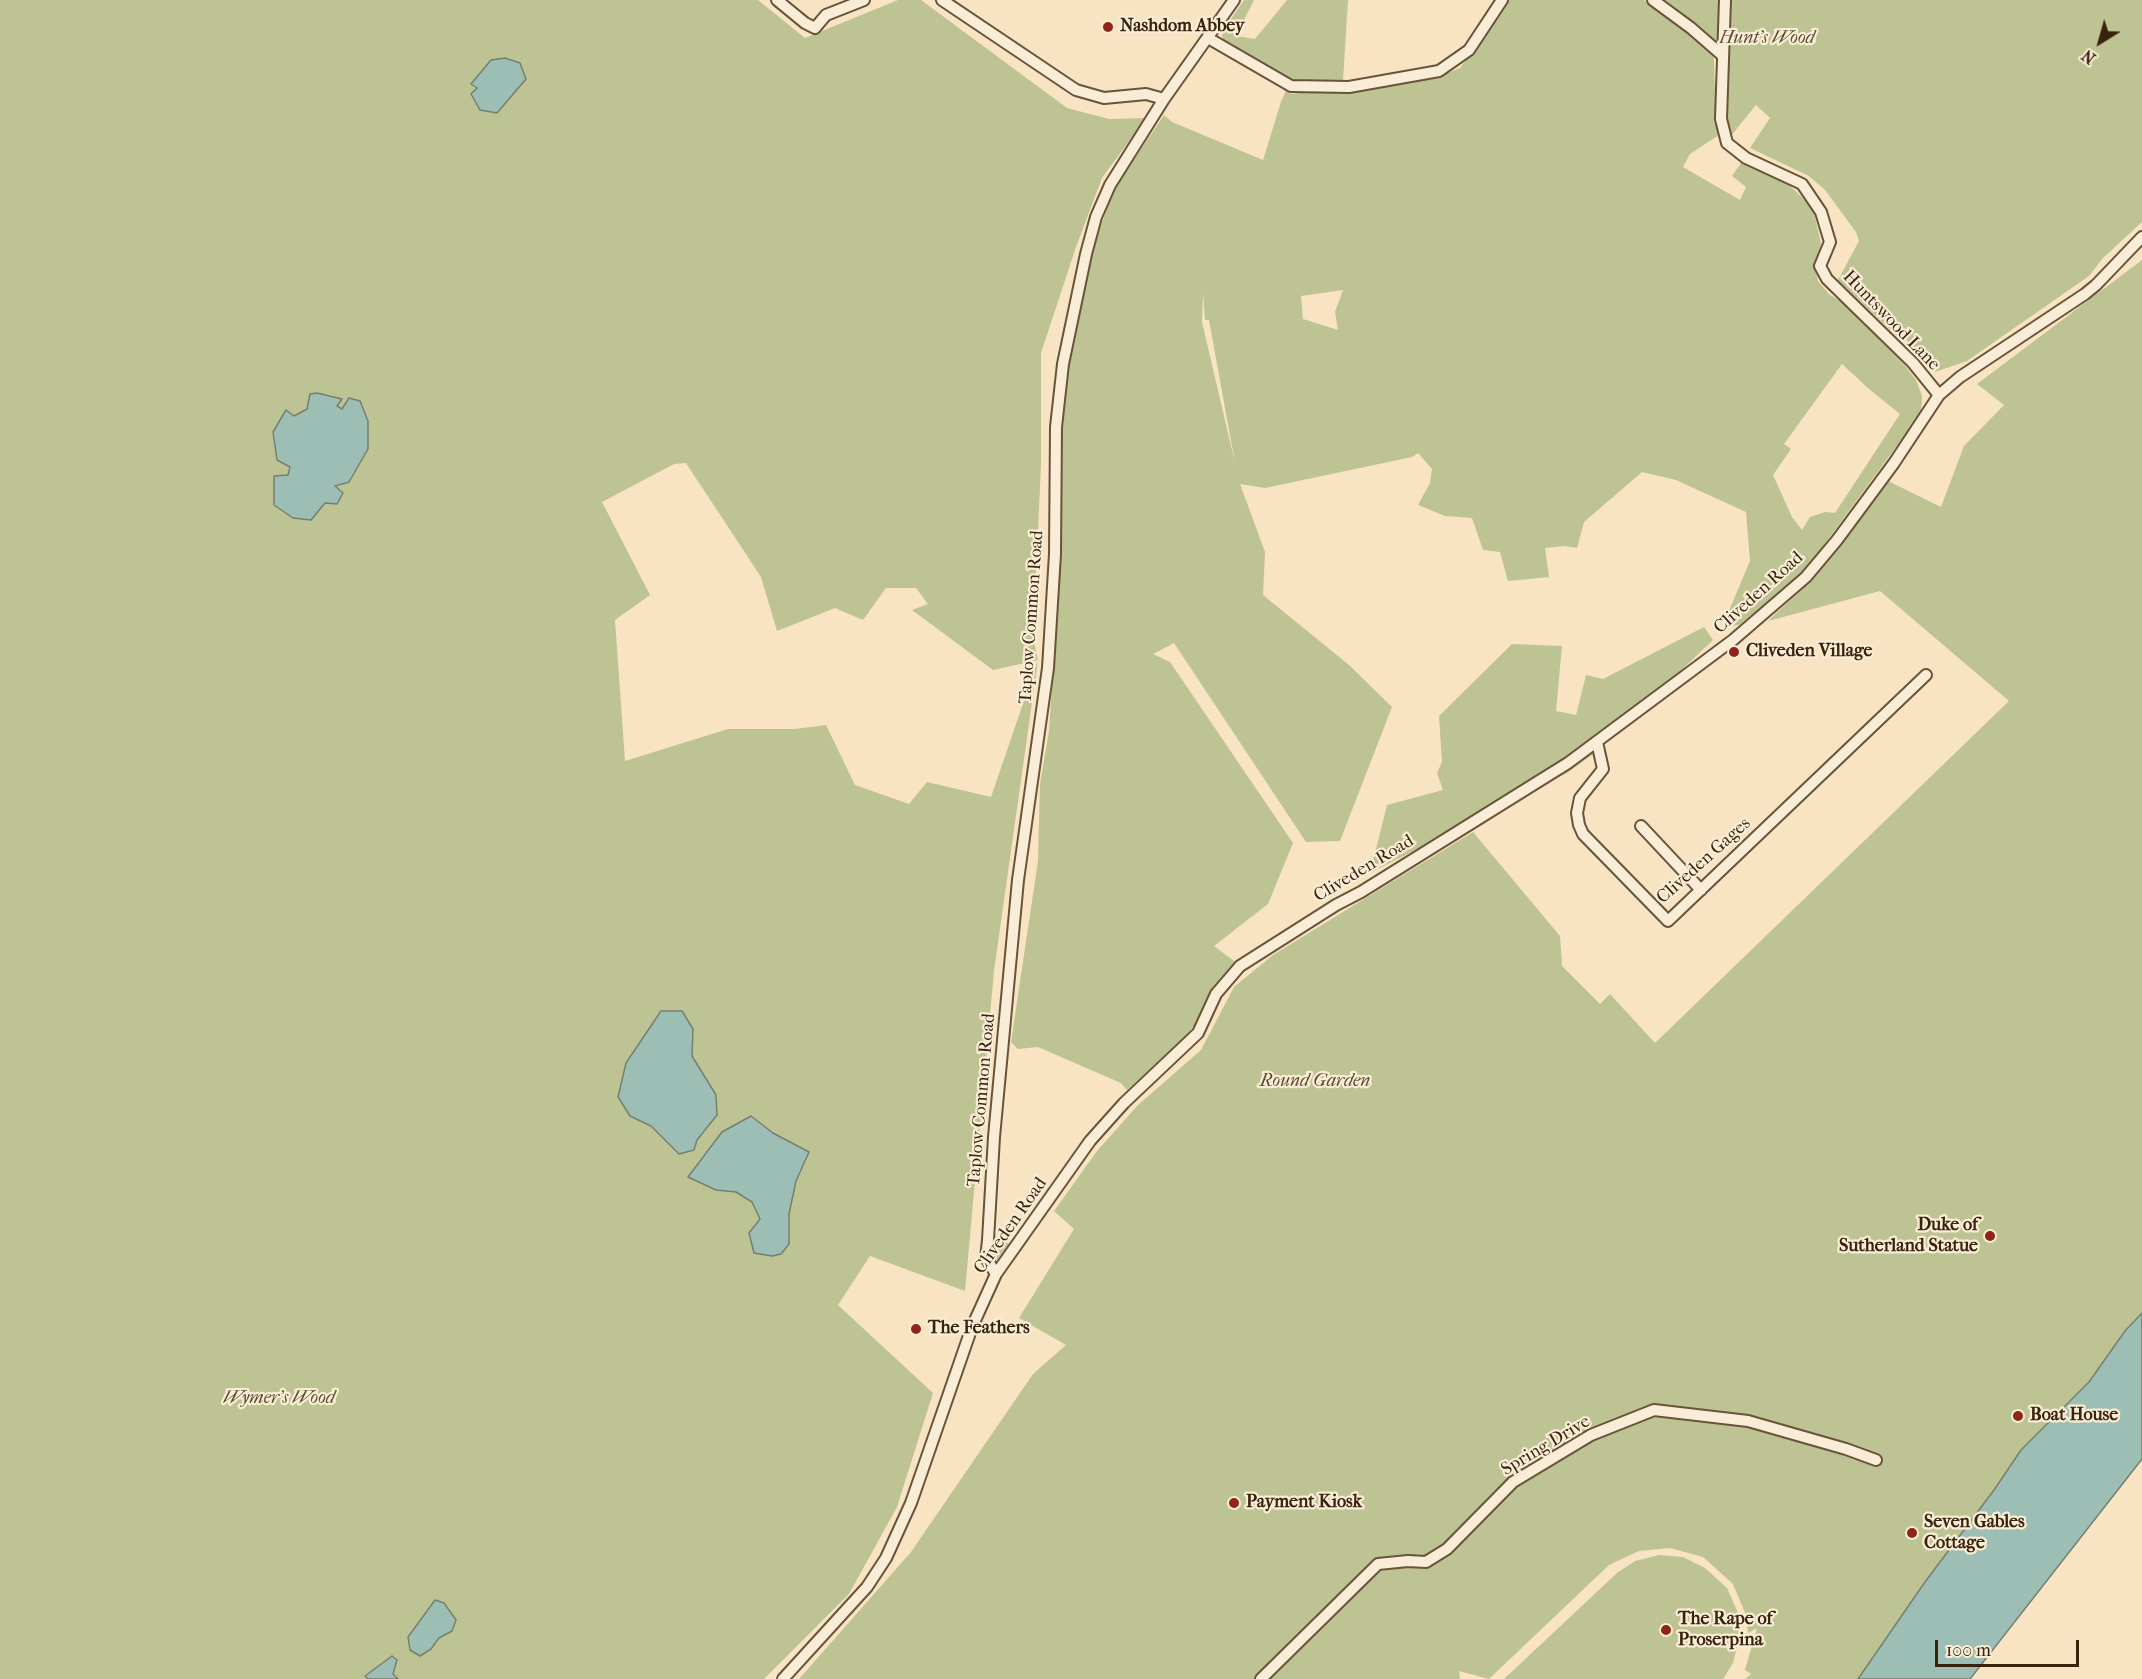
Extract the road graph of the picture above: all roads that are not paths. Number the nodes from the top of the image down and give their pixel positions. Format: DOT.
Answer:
graph roads {
  1 [pos="777,0"];
  2 [pos="864,0"];
  3 [pos="942,0"];
  4 [pos="1234,0"];
  5 [pos="1502,0"];
  6 [pos="1653,0"];
  7 [pos="1725,0"];
  8 [pos="1208,38"];
  9 [pos="1722,55"];
  10 [pos="1164,99"];
  11 [pos="2142,237"];
  12 [pos="1939,395"];
  13 [pos="1926,675"];
  14 [pos="1597,742"];
  15 [pos="1641,826"];
  16 [pos="1701,890"];
  17 [pos="996,1274"];
  18 [pos="1876,1461"];
  19 [pos="783,1679"];
  20 [pos="1261,1679"];
  1 -- 2 [label="street"];
  3 -- 10 [label="street"];
  4 -- 8 [label="street, Taplow Common Road"];
  5 -- 8 [label="street"];
  6 -- 9 [label="street"];
  7 -- 9 [label="street, Huntswood Lane"];
  8 -- 10 [label="street, Taplow Common Road"];
  9 -- 12 [label="street, Huntswood Lane"];
  10 -- 17 [label="street, Taplow Common Road"];
  11 -- 12 [label="street, Cliveden Road"];
  12 -- 14 [label="street, Cliveden Road"];
  13 -- 16 [label="street, Cliveden Gages"];
  14 -- 16 [label="street, Cliveden Gages"];
  14 -- 17 [label="street, Cliveden Road"];
  15 -- 16 [label="street"];
  17 -- 19 [label="street, Cliveden Road"];
  18 -- 20 [label="street, Spring Drive"];
}
